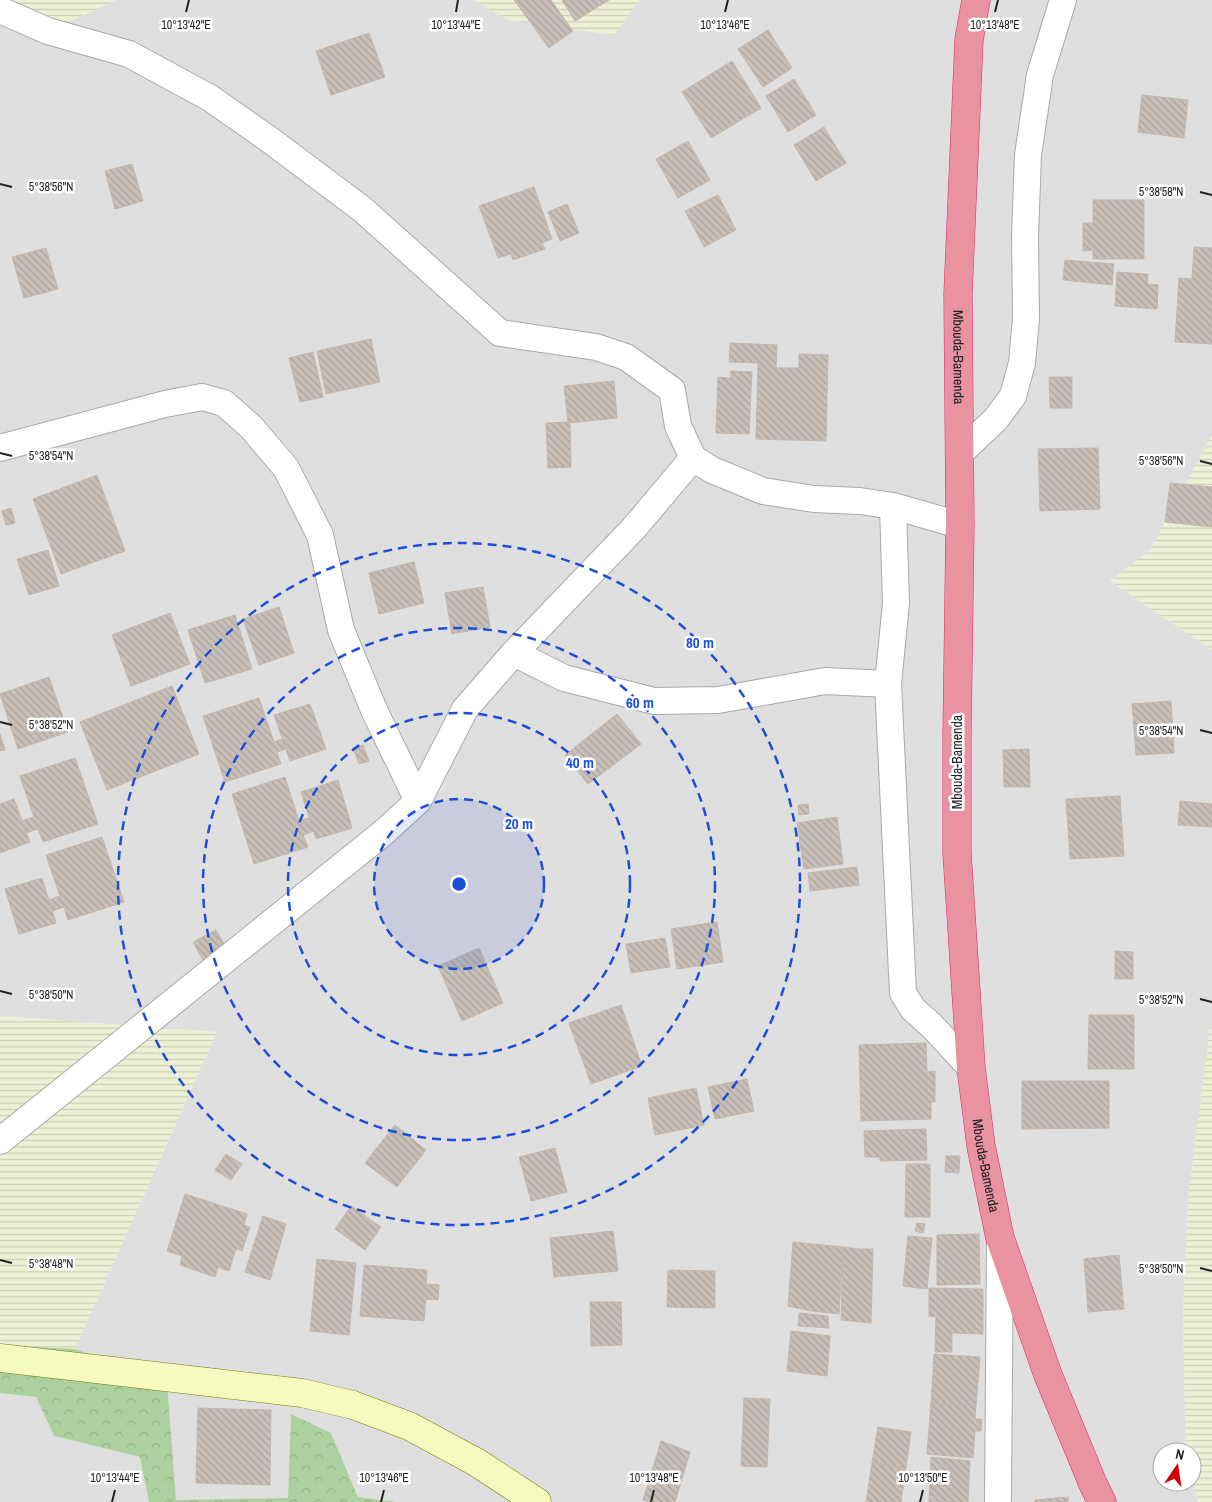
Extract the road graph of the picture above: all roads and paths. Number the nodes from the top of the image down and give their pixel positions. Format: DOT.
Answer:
graph roads {
  1 [pos="976,0"];
  2 [pos="1063,0"];
  3 [pos="0,10"];
  4 [pos="0,448"];
  5 [pos="959,454"];
  6 [pos="693,458"];
  7 [pos="893,506"];
  8 [pos="960,525"];
  9 [pos="514,653"];
  10 [pos="888,684"];
  11 [pos="418,801"];
  12 [pos="971,1068"];
  13 [pos="0,1141"];
  14 [pos="1000,1238"];
  15 [pos="0,1358"];
  16 [pos="537,1502"];
  17 [pos="998,1502"];
  18 [pos="1102,1502"];
  1 -- 5 [label="highway, Mbouda-Bamenda"];
  2 -- 5 [label="street"];
  3 -- 6 [label="street"];
  4 -- 11 [label="street"];
  5 -- 8 [label="highway, Mbouda-Bamenda"];
  6 -- 7 [label="street"];
  6 -- 9 [label="street"];
  7 -- 8 [label="street"];
  7 -- 10 [label="street"];
  8 -- 12 [label="highway, Mbouda-Bamenda"];
  9 -- 10 [label="street"];
  9 -- 11 [label="street"];
  10 -- 12 [label="street"];
  11 -- 13 [label="street"];
  12 -- 14 [label="highway, Mbouda-Bamenda"];
  14 -- 17 [label="street"];
  14 -- 18 [label="highway, Mbouda-Bamenda"];
  15 -- 16 [label="street"];
}
